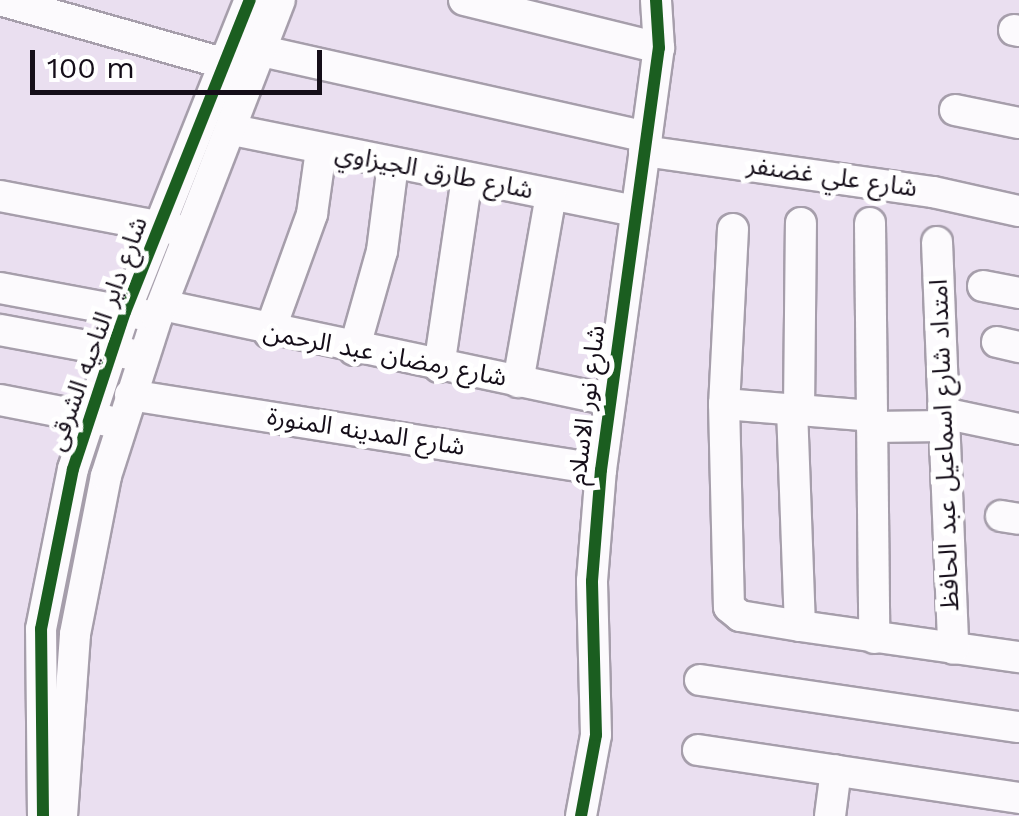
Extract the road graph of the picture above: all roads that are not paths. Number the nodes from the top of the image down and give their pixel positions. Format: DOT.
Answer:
graph roads {
  1 [pos="0,0"];
  2 [pos="250,0"];
  3 [pos="280,0"];
  4 [pos="464,0"];
  5 [pos="656,0"];
  6 [pos="659,48"];
  7 [pos="248,62"];
  8 [pos="955,110"];
  9 [pos="1019,123"];
  10 [pos="233,130"];
  11 [pos="645,144"];
  12 [pos="320,150"];
  13 [pos="393,164"];
  14 [pos="467,178"];
  15 [pos="551,195"];
  16 [pos="0,196"];
  17 [pos="636,211"];
  18 [pos="1019,211"];
  19 [pos="801,223"];
  20 [pos="870,223"];
  21 [pos="159,226"];
  22 [pos="734,229"];
  23 [pos="191,234"];
  24 [pos="937,242"];
  25 [pos="982,286"];
  26 [pos="0,288"];
  27 [pos="1019,292"];
  28 [pos="159,311"];
  29 [pos="124,312"];
  30 [pos="0,330"];
  31 [pos="268,333"];
  32 [pos="354,350"];
  33 [pos="110,351"];
  34 [pos="143,356"];
  35 [pos="439,366"];
  36 [pos="518,382"];
  37 [pos="0,400"];
  38 [pos="608,400"];
  39 [pos="724,404"];
  40 [pos="126,409"];
  41 [pos="796,410"];
  42 [pos="88,417"];
  43 [pos="944,420"];
  44 [pos="872,421"];
  45 [pos="1019,430"];
  46 [pos="601,470"];
  47 [pos="800,626"];
  48 [pos="874,638"];
  49 [pos="952,649"];
  50 [pos="1019,657"];
  51 [pos="700,680"];
  52 [pos="1019,727"];
  53 [pos="698,750"];
  54 [pos="836,770"];
  55 [pos="1019,798"];
  56 [pos="43,816"];
  57 [pos="62,816"];
  58 [pos="581,816"];
  59 [pos="830,816"];
  1 -- 7 [label="street, شارع علي غضنفر"];
  2 -- 7 [label="street, شارع داير الناحيه الشرقى"];
  3 -- 7 [label="street, شارع داير الناحيه الشرقى"];
  4 -- 6 [label="street"];
  5 -- 6 [label="street, شارع نور الاسلام"];
  6 -- 11 [label="street, شارع نور الاسلام"];
  7 -- 10 [label="street, شارع داير الناحيه الشرقى"];
  7 -- 11 [label="street, شارع علي غضنفر"];
  7 -- 21 [label="street, شارع داير الناحيه الشرقى"];
  8 -- 9 [label="street"];
  10 -- 12 [label="street, شارع طارق الجيزاوي"];
  10 -- 23 [label="street, شارع داير الناحيه الشرقى"];
  11 -- 17 [label="street, شارع نور الاسلام"];
  11 -- 18 [label="street, شارع علي غضنفر"];
  12 -- 13 [label="street, شارع طارق الجيزاوي"];
  12 -- 31 [label="street"];
  13 -- 14 [label="street, شارع طارق الجيزاوي"];
  13 -- 32 [label="street"];
  14 -- 15 [label="street, شارع طارق الجيزاوي"];
  14 -- 35 [label="street"];
  15 -- 17 [label="street, شارع طارق الجيزاوي"];
  15 -- 36 [label="street"];
  16 -- 21 [label="street"];
  17 -- 38 [label="street, شارع نور الاسلام"];
  19 -- 41 [label="street"];
  20 -- 44 [label="street"];
  21 -- 23 [label="street"];
  21 -- 29 [label="street, شارع داير الناحيه الشرقى"];
  22 -- 39 [label="street"];
  23 -- 28 [label="street, شارع داير الناحيه الشرقى"];
  24 -- 43 [label="street, امتداد شارع اسماعيل عبد الحافظ"];
  25 -- 27 [label="street"];
  26 -- 29 [label="street, شارع رمضان عبد الرحمن"];
  28 -- 29 [label="street, شارع رمضان عبد الرحمن"];
  28 -- 31 [label="street, شارع رمضان عبد الرحمن"];
  28 -- 34 [label="street, شارع داير الناحيه الشرقى"];
  29 -- 33 [label="street, شارع داير الناحيه الشرقى"];
  30 -- 33 [label="street"];
  31 -- 32 [label="street, شارع رمضان عبد الرحمن"];
  32 -- 35 [label="street, شارع رمضان عبد الرحمن"];
  33 -- 34 [label="street"];
  33 -- 42 [label="street, شارع داير الناحيه الشرقى"];
  34 -- 40 [label="street, شارع داير الناحيه الشرقى"];
  35 -- 36 [label="street, شارع رمضان عبد الرحمن"];
  36 -- 38 [label="street, شارع رمضان عبد الرحمن"];
  37 -- 42 [label="street, شارع المدينه المنورة"];
  38 -- 46 [label="street, شارع نور الاسلام"];
  39 -- 41 [label="street"];
  39 -- 47 [label="street"];
  40 -- 42 [label="street, شارع المدينه المنورة"];
  40 -- 46 [label="street, شارع المدينه المنورة"];
  40 -- 57 [label="street, شارع داير الناحيه الشرقى"];
  41 -- 44 [label="street"];
  41 -- 47 [label="street"];
  42 -- 56 [label="street, شارع داير الناحيه الشرقى"];
  43 -- 44 [label="street"];
  43 -- 45 [label="street"];
  43 -- 49 [label="street, امتداد شارع اسماعيل عبد الحافظ"];
  44 -- 48 [label="street"];
  46 -- 58 [label="street, شارع نور الاسلام"];
  47 -- 48 [label="street"];
  48 -- 49 [label="street"];
  49 -- 50 [label="street"];
  51 -- 52 [label="street"];
  53 -- 54 [label="street"];
  54 -- 55 [label="street"];
  54 -- 59 [label="street"];
}
